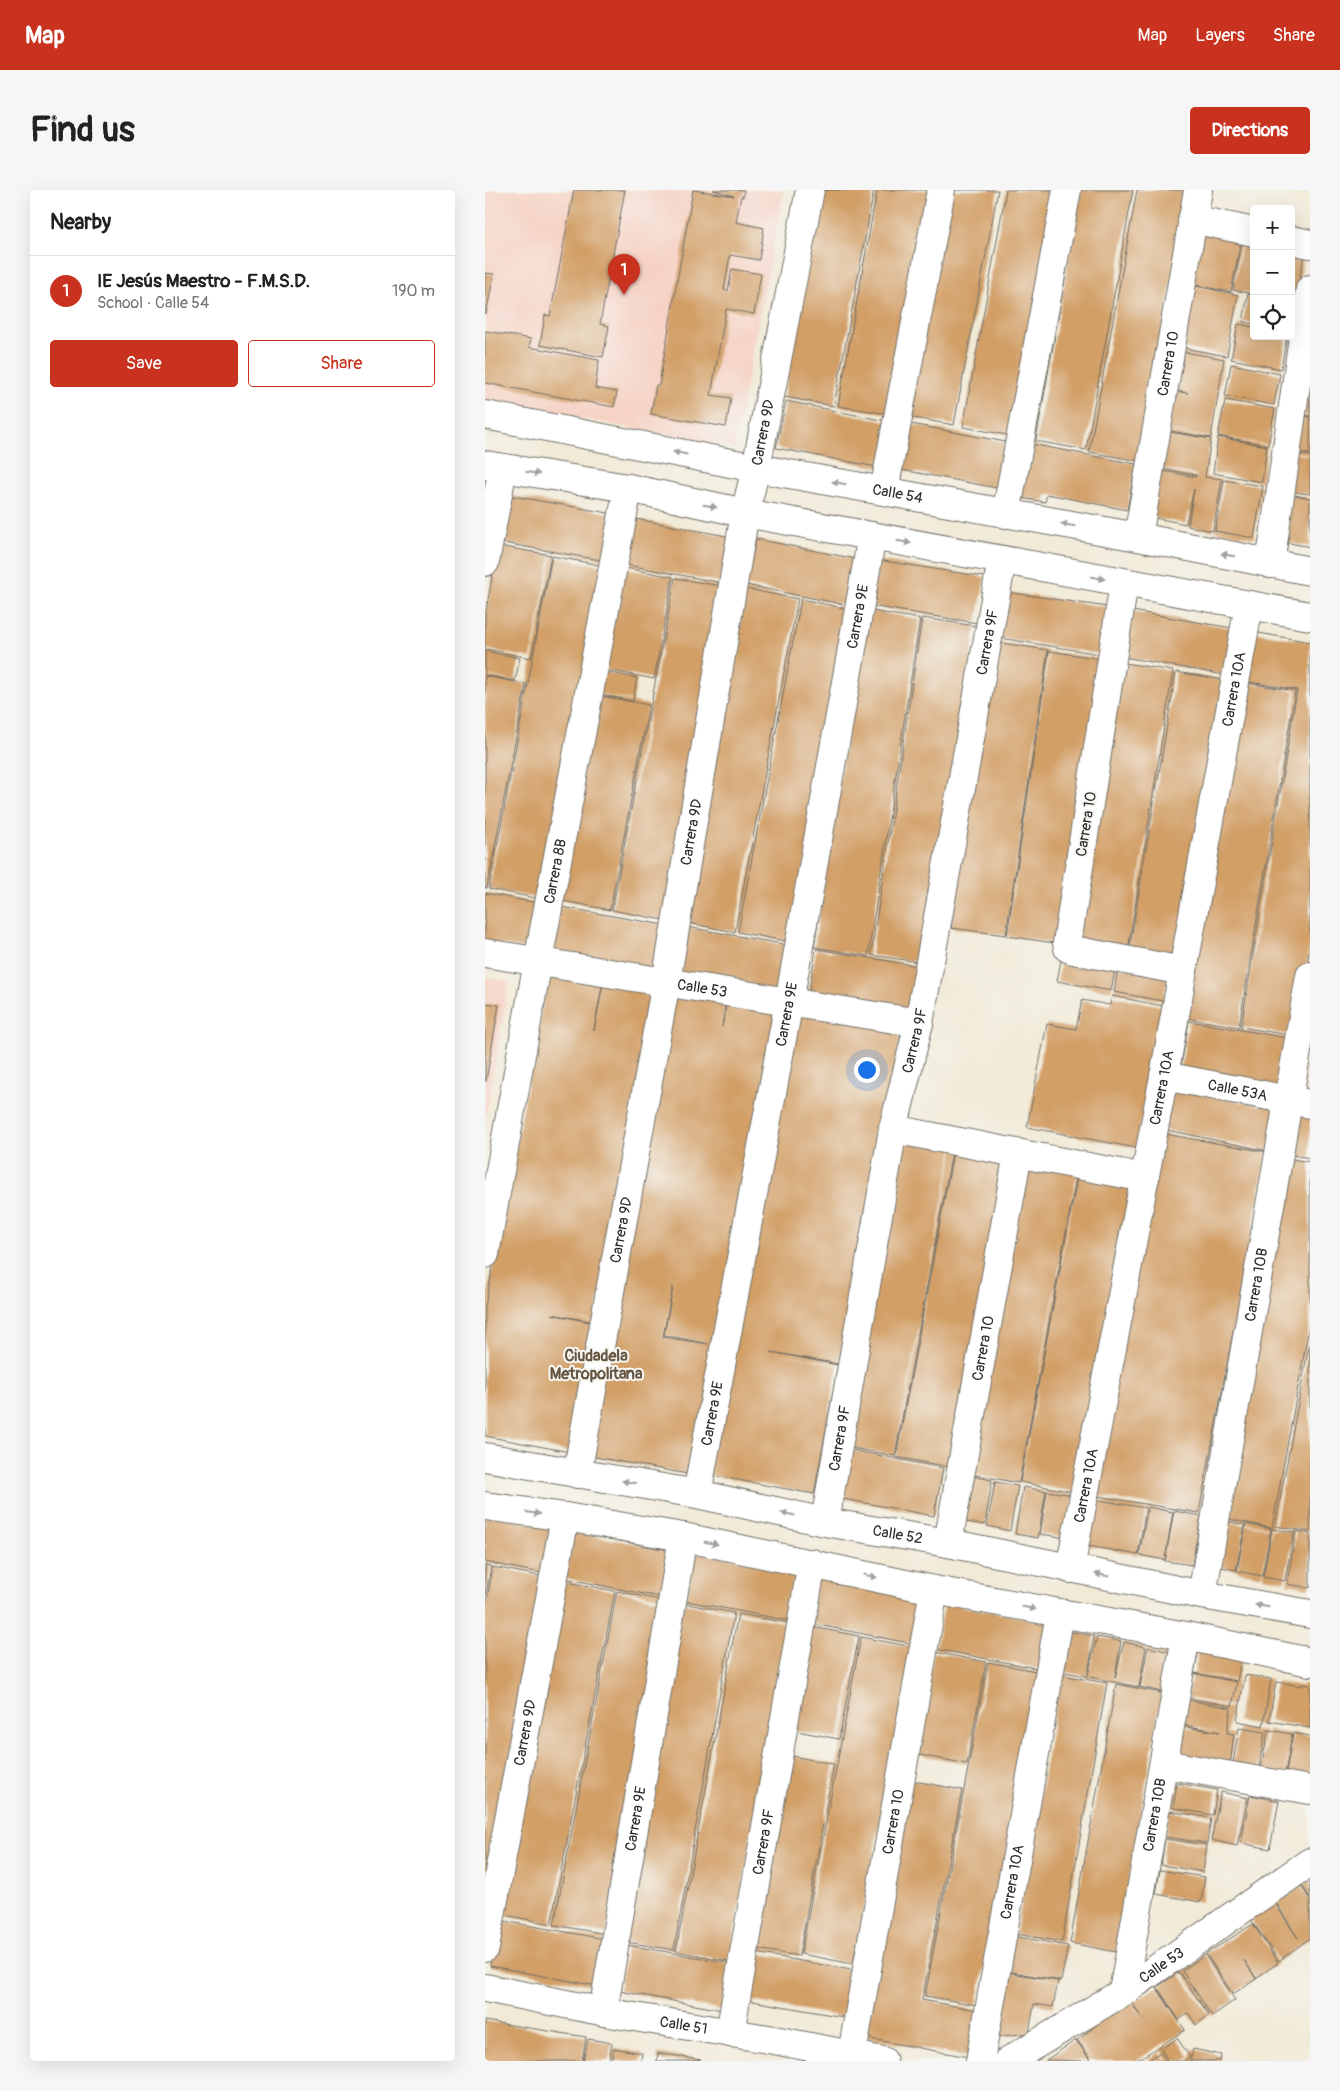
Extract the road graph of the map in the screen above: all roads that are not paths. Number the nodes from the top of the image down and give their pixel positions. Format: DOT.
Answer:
graph roads {
  1 [pos="810,190"];
  2 [pos="941,190"];
  3 [pos="1067,190"];
  4 [pos="1198,190"];
  5 [pos="1192,219"];
  6 [pos="1250,231"];
  7 [pos="1295,241"];
  8 [pos="1310,244"];
  9 [pos="1310,289"];
  10 [pos="485,415"];
  11 [pos="494,467"];
  12 [pos="756,468"];
  13 [pos="629,488"];
  14 [pos="884,491"];
  15 [pos="745,513"];
  16 [pos="1006,514"];
  17 [pos="872,536"];
  18 [pos="1138,537"];
  19 [pos="1002,560"];
  20 [pos="485,562"];
  21 [pos="1270,564"];
  22 [pos="1310,571"];
  23 [pos="1124,583"];
  24 [pos="1249,605"];
  25 [pos="1310,616"];
  26 [pos="485,953"];
  27 [pos="538,961"];
  28 [pos="1183,971"];
  29 [pos="1310,976"];
  30 [pos="666,982"];
  31 [pos="789,1002"];
  32 [pos="919,1023"];
  33 [pos="1164,1076"];
  34 [pos="1299,1102"];
  35 [pos="893,1129"];
  36 [pos="1018,1153"];
  37 [pos="1145,1178"];
  38 [pos="485,1254"];
  39 [pos="485,1456"];
  40 [pos="577,1474"];
  41 [pos="697,1494"];
  42 [pos="485,1506"];
  43 [pos="565,1517"];
  44 [pos="825,1522"];
  45 [pos="683,1538"];
  46 [pos="949,1543"];
  47 [pos="811,1563"];
  48 [pos="1070,1569"];
  49 [pos="934,1590"];
  50 [pos="1202,1595"];
  51 [pos="1060,1614"];
  52 [pos="1310,1614"];
  53 [pos="1186,1636"];
  54 [pos="1310,1662"];
  55 [pos="1163,1764"];
  56 [pos="1310,1790"];
  57 [pos="1310,1862"];
  58 [pos="485,1948"];
  59 [pos="485,1988"];
  60 [pos="1123,1992"];
  61 [pos="603,2012"];
  62 [pos="730,2032"];
  63 [pos="768,2050"];
  64 [pos="852,2054"];
  65 [pos="883,2061"];
  66 [pos="980,2061"];
  67 [pos="1008,2061"];
  1 -- 12 [label="street, Carrera 9D"];
  2 -- 14 [label="street"];
  3 -- 16 [label="street"];
  4 -- 5 [label="street, Carrera 10"];
  5 -- 6 [label="street"];
  5 -- 18 [label="street, Carrera 10"];
  7 -- 8 [label="street"];
  9 -- 21 [label="street"];
  12 -- 10 [label="street, Calle 54, one-way"];
  11 -- 13 [label="street, one-way"];
  11 -- 20 [label="street"];
  14 -- 12 [label="street, Calle 54, one-way"];
  12 -- 15 [label="street, Carrera 9D"];
  13 -- 15 [label="street, one-way"];
  13 -- 27 [label="street, Carrera 8B"];
  14 -- 16 [label="street, Calle 54"];
  15 -- 17 [label="street"];
  15 -- 30 [label="street, Carrera 9D"];
  18 -- 16 [label="street, Calle 54, one-way"];
  17 -- 19 [label="street, one-way"];
  17 -- 31 [label="street, Carrera 9E"];
  21 -- 18 [label="street, Calle 54, one-way"];
  19 -- 23 [label="street, one-way"];
  19 -- 32 [label="street, Carrera 9F"];
  21 -- 22 [label="street, Calle 54"];
  23 -- 24 [label="street"];
  23 -- 28 [label="street, Carrera 10"];
  24 -- 25 [label="street"];
  24 -- 28 [label="street, Carrera 10A"];
  26 -- 27 [label="street, Calle 53"];
  27 -- 30 [label="street, Calle 53"];
  27 -- 38 [label="street, Carrera 8B"];
  28 -- 33 [label="street, Carrera 10A"];
  29 -- 34 [label="street, Carrera 10B"];
  30 -- 31 [label="street, Calle 53"];
  30 -- 40 [label="street, Carrera 9D"];
  31 -- 32 [label="street, Calle 53"];
  31 -- 41 [label="street, Carrera 9E"];
  32 -- 35 [label="street, Carrera 9F"];
  33 -- 34 [label="street, Calle 53A"];
  33 -- 37 [label="street, Carrera 10A"];
  34 -- 50 [label="street, Carrera 10B"];
  35 -- 36 [label="street"];
  35 -- 44 [label="street, Carrera 9F"];
  36 -- 37 [label="street"];
  36 -- 46 [label="street, Carrera 10"];
  37 -- 48 [label="street, Carrera 10A"];
  39 -- 40 [label="street, Calle 52"];
  41 -- 40 [label="street, Calle 52, one-way"];
  44 -- 41 [label="street, Calle 52, one-way"];
  42 -- 43 [label="street, one-way"];
  43 -- 45 [label="street"];
  43 -- 58 [label="street, Carrera 9D"];
  44 -- 46 [label="street, Calle 52"];
  45 -- 47 [label="street, one-way"];
  45 -- 61 [label="street, Carrera 9E"];
  46 -- 48 [label="street, Calle 52"];
  47 -- 49 [label="street, one-way"];
  47 -- 62 [label="street, Carrera 9F"];
  50 -- 48 [label="street, Calle 52, one-way"];
  49 -- 51 [label="street, one-way"];
  49 -- 64 [label="street, Carrera 10"];
  52 -- 50 [label="street, Calle 52, one-way"];
  51 -- 53 [label="street"];
  51 -- 66 [label="street, Carrera 10A"];
  53 -- 54 [label="street"];
  53 -- 55 [label="street, Carrera 10B"];
  55 -- 56 [label="street"];
  55 -- 60 [label="street, Carrera 10B"];
  57 -- 60 [label="street, Calle 53"];
  59 -- 61 [label="street, Calle 51"];
  60 -- 67 [label="street, Calle 53"];
  61 -- 62 [label="street, Calle 51"];
  62 -- 63 [label="street, Calle 51"];
  63 -- 64 [label="street, Calle 51"];
  64 -- 65 [label="street, Calle 51"];
}
